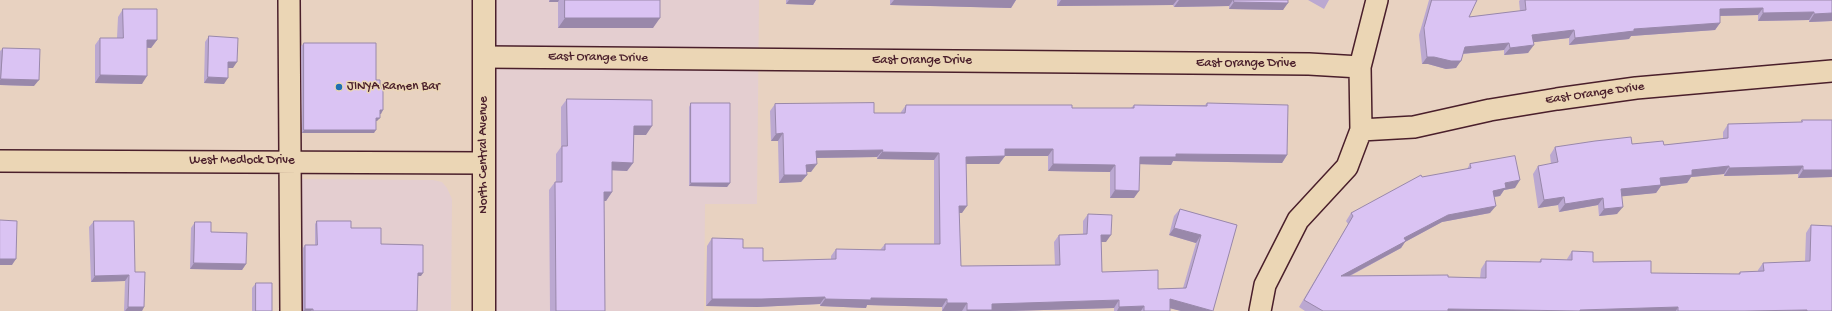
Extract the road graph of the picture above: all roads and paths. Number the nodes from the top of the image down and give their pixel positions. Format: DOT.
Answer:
graph roads {
  1 [pos="289,0"];
  2 [pos="484,0"];
  3 [pos="1377,0"];
  4 [pos="484,57"];
  5 [pos="1360,67"];
  6 [pos="1832,71"];
  7 [pos="1361,130"];
  8 [pos="0,161"];
  9 [pos="289,161"];
  10 [pos="484,164"];
  11 [pos="291,311"];
  12 [pos="484,311"];
  13 [pos="1260,311"];
  1 -- 9 [label="street"];
  2 -- 4 [label="main road, North Central Avenue"];
  3 -- 5 [label="street"];
  4 -- 5 [label="street, East Orange Drive"];
  4 -- 10 [label="main road, North Central Avenue"];
  5 -- 7 [label="street"];
  6 -- 7 [label="street, East Orange Drive"];
  7 -- 13 [label="street"];
  8 -- 9 [label="street, West Medlock Drive"];
  9 -- 10 [label="street, West Medlock Drive"];
  9 -- 11 [label="street"];
  10 -- 12 [label="main road, North Central Avenue"];
}
